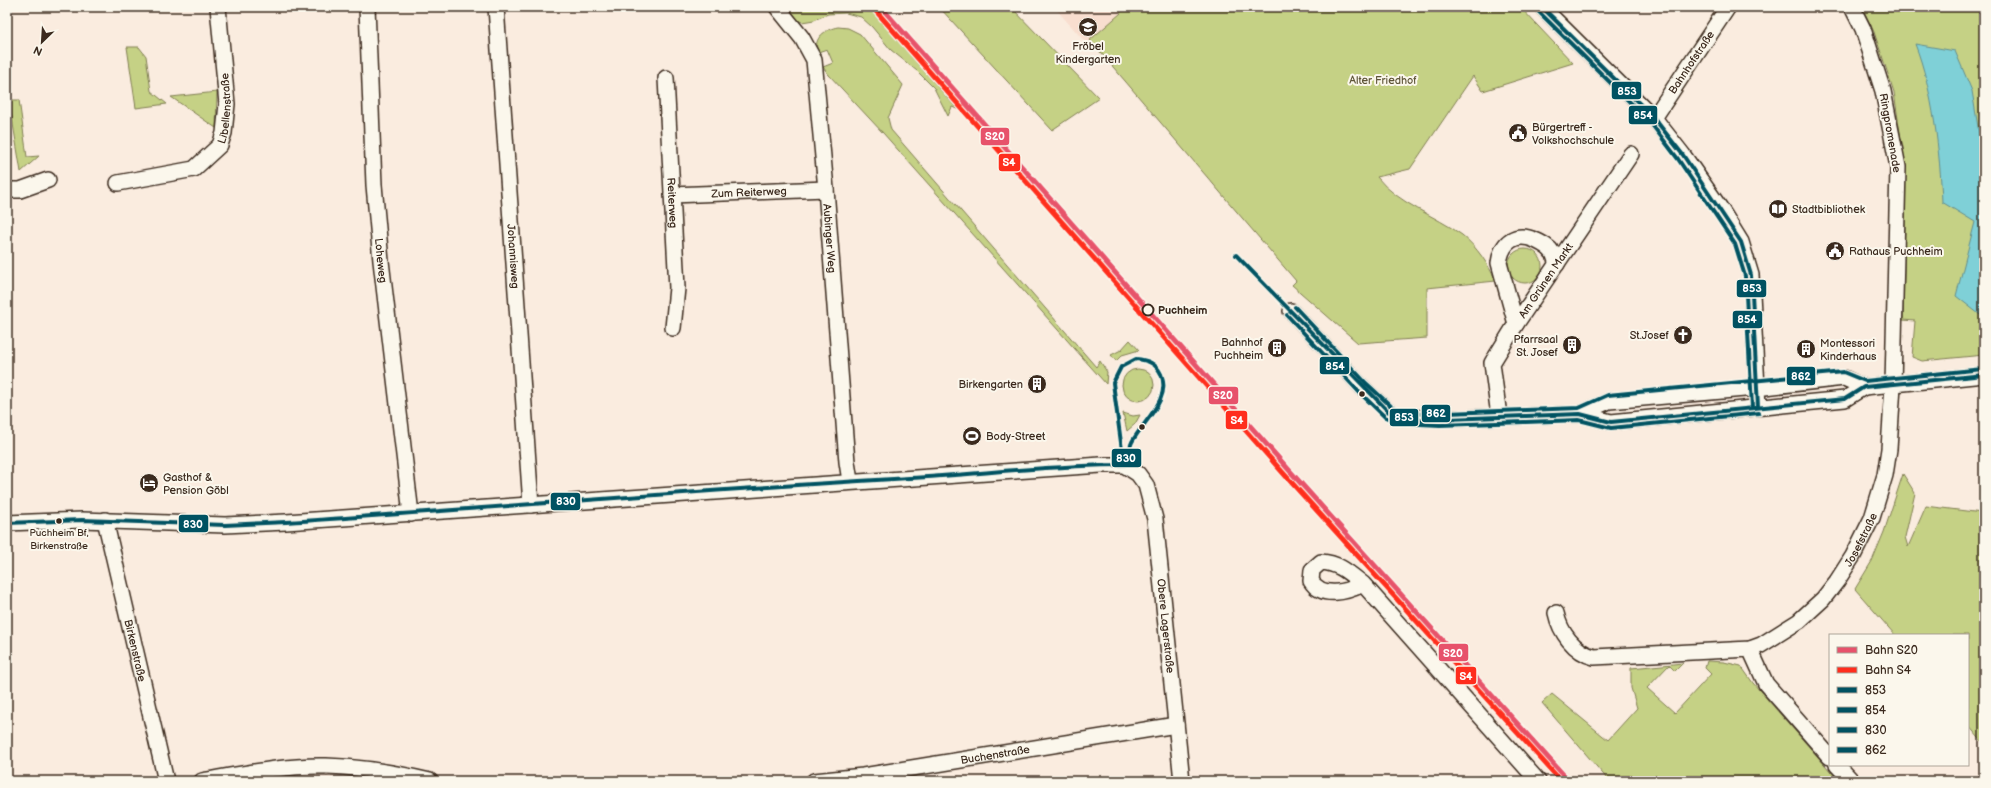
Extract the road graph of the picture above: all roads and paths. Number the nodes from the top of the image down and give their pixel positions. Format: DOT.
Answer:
graph roads {
  1 [pos="218,7"];
  2 [pos="367,7"];
  3 [pos="496,7"];
  4 [pos="777,7"];
  5 [pos="1542,7"];
  6 [pos="1728,7"];
  7 [pos="1852,7"];
  8 [pos="666,78"];
  9 [pos="1654,118"];
  10 [pos="1631,154"];
  11 [pos="48,180"];
  12 [pos="118,183"];
  13 [pos="826,189"];
  14 [pos="7,190"];
  15 [pos="672,195"];
  16 [pos="1556,264"];
  17 [pos="1291,311"];
  18 [pos="1516,324"];
  19 [pos="673,328"];
  20 [pos="1984,375"];
  21 [pos="1893,385"];
  22 [pos="1864,386"];
  23 [pos="1756,388"];
  24 [pos="1758,407"];
  25 [pos="1580,414"];
  26 [pos="1499,416"];
  27 [pos="850,482"];
  28 [pos="531,505"];
  29 [pos="411,514"];
  30 [pos="105,520"];
  31 [pos="7,523"];
  32 [pos="1363,584"];
  33 [pos="1556,613"];
  34 [pos="1750,649"];
  35 [pos="1176,724"];
  36 [pos="1829,756"];
  37 [pos="1838,766"];
  38 [pos="166,781"];
  39 [pos="202,781"];
  40 [pos="430,781"];
  41 [pos="814,781"];
  42 [pos="1182,781"];
  43 [pos="1538,781"];
  44 [pos="1852,781"];
  1 -- 12 [label="street, Libellenstraße"];
  2 -- 29 [label="street, Loheweg"];
  3 -- 28 [label="street, Johannisweg"];
  4 -- 13 [label="street, Aubinger Weg"];
  5 -- 9 [label="street"];
  6 -- 9 [label="street, Bahnhofstraße"];
  7 -- 21 [label="street, Ringpromenade"];
  8 -- 15 [label="street, Reiterweg"];
  9 -- 23 [label="street"];
  10 -- 16 [label="street, Am Grünen Markt"];
  11 -- 14 [label="street"];
  13 -- 15 [label="street, Zum Reiterweg"];
  13 -- 27 [label="street, Aubinger Weg"];
  15 -- 19 [label="street, Reiterweg"];
  16 -- 18 [label="street, Am Grünen Markt"];
  16 -- 18 [label="street"];
  17 -- 26 [label="street"];
  18 -- 26 [label="street, Am Grünen Markt"];
  20 -- 21 [label="street"];
  21 -- 22 [label="street"];
  21 -- 34 [label="street, Josefstraße"];
  22 -- 23 [label="street"];
  22 -- 24 [label="street"];
  23 -- 24 [label="street"];
  23 -- 25 [label="street"];
  24 -- 25 [label="street"];
  25 -- 26 [label="street"];
  27 -- 28 [label="street"];
  27 -- 35 [label="street, Obere Lagerstraße"];
  28 -- 29 [label="street"];
  29 -- 30 [label="street"];
  30 -- 31 [label="street"];
  30 -- 38 [label="street, Birkenstraße"];
  32 -- 43 [label="street"];
  33 -- 34 [label="street, Josefstraße"];
  34 -- 36 [label="street"];
  35 -- 41 [label="street, Buchenstraße"];
  35 -- 42 [label="street, Obere Lagerstraße"];
  37 -- 44 [label="street"];
  39 -- 40 [label="street"];
}
